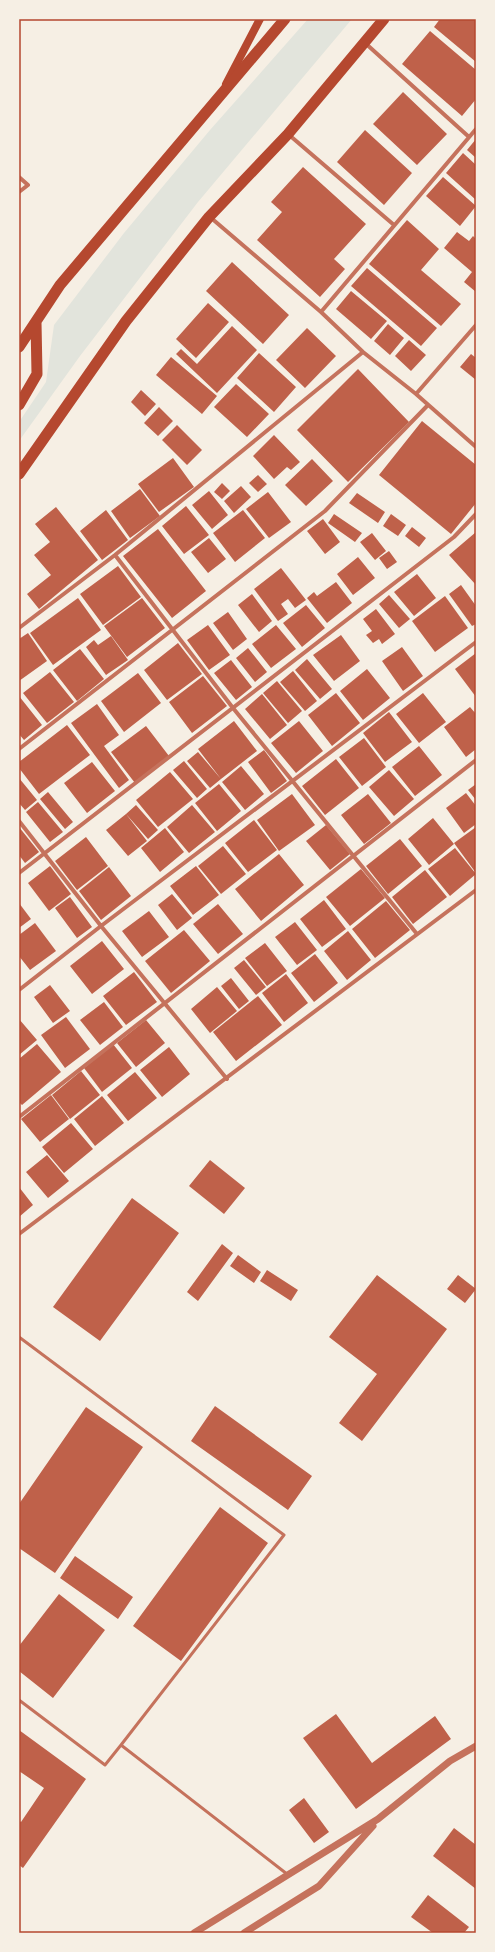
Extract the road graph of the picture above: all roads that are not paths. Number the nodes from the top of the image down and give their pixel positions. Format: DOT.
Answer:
graph roads {
  1 [pos="260,19"];
  2 [pos="285,19"];
  3 [pos="384,19"];
  4 [pos="364,42"];
  5 [pos="220,95"];
  6 [pos="476,129"];
  7 [pos="288,134"];
  8 [pos="469,137"];
  9 [pos="19,177"];
  10 [pos="19,192"];
  11 [pos="210,216"];
  12 [pos="394,226"];
  13 [pos="321,312"];
  14 [pos="36,322"];
  15 [pos="476,325"];
  16 [pos="19,347"];
  17 [pos="363,352"];
  18 [pos="416,394"];
  19 [pos="19,405"];
  20 [pos="428,405"];
  21 [pos="476,447"];
  22 [pos="33,452"];
  23 [pos="19,464"];
  24 [pos="19,474"];
  25 [pos="476,514"];
  26 [pos="115,555"];
  27 [pos="19,628"];
  28 [pos="173,631"];
  29 [pos="476,642"];
  30 [pos="233,708"];
  31 [pos="19,749"];
  32 [pos="476,760"];
  33 [pos="293,780"];
  34 [pos="19,821"];
  35 [pos="46,853"];
  36 [pos="353,856"];
  37 [pos="19,873"];
  38 [pos="476,890"];
  39 [pos="100,926"];
  40 [pos="417,934"];
  41 [pos="19,990"];
  42 [pos="163,1004"];
  43 [pos="227,1079"];
  44 [pos="19,1116"];
  45 [pos="19,1234"];
  46 [pos="19,1337"];
  47 [pos="19,1700"];
  48 [pos="121,1745"];
  49 [pos="476,1746"];
  50 [pos="378,1819"];
  51 [pos="289,1875"];
  52 [pos="194,1933"];
  53 [pos="244,1933"];
  1 -- 5 [label="main road"];
  2 -- 5 [label="highway"];
  3 -- 4 [label="highway"];
  4 -- 7 [label="highway"];
  4 -- 8 [label="street"];
  5 -- 14 [label="highway"];
  6 -- 8 [label="street"];
  7 -- 11 [label="highway"];
  7 -- 12 [label="street"];
  8 -- 12 [label="street"];
  9 -- 10 [label="street"];
  11 -- 13 [label="street"];
  11 -- 22 [label="highway"];
  12 -- 13 [label="street"];
  13 -- 17 [label="street"];
  14 -- 16 [label="highway"];
  14 -- 19 [label="highway"];
  15 -- 18 [label="street"];
  17 -- 18 [label="street"];
  17 -- 26 [label="street"];
  18 -- 20 [label="street"];
  20 -- 21 [label="street"];
  20 -- 28 [label="street"];
  22 -- 23 [label="highway"];
  22 -- 24 [label="highway"];
  25 -- 30 [label="street"];
  26 -- 27 [label="street"];
  26 -- 28 [label="street"];
  28 -- 30 [label="street"];
  28 -- 31 [label="street"];
  29 -- 33 [label="street"];
  30 -- 33 [label="street"];
  30 -- 35 [label="street"];
  32 -- 36 [label="street"];
  33 -- 36 [label="street"];
  33 -- 39 [label="street"];
  34 -- 35 [label="street"];
  35 -- 37 [label="street"];
  35 -- 39 [label="street"];
  36 -- 40 [label="street"];
  36 -- 42 [label="street"];
  38 -- 40 [label="street"];
  39 -- 41 [label="street"];
  39 -- 42 [label="street"];
  40 -- 43 [label="street"];
  42 -- 43 [label="street"];
  42 -- 44 [label="street"];
  43 -- 45 [label="street"];
  46 -- 48 [label="lane"];
  47 -- 48 [label="lane"];
  48 -- 51 [label="lane"];
  49 -- 50 [label="street"];
  50 -- 51 [label="street"];
  50 -- 53 [label="street"];
  51 -- 52 [label="street"];
}
